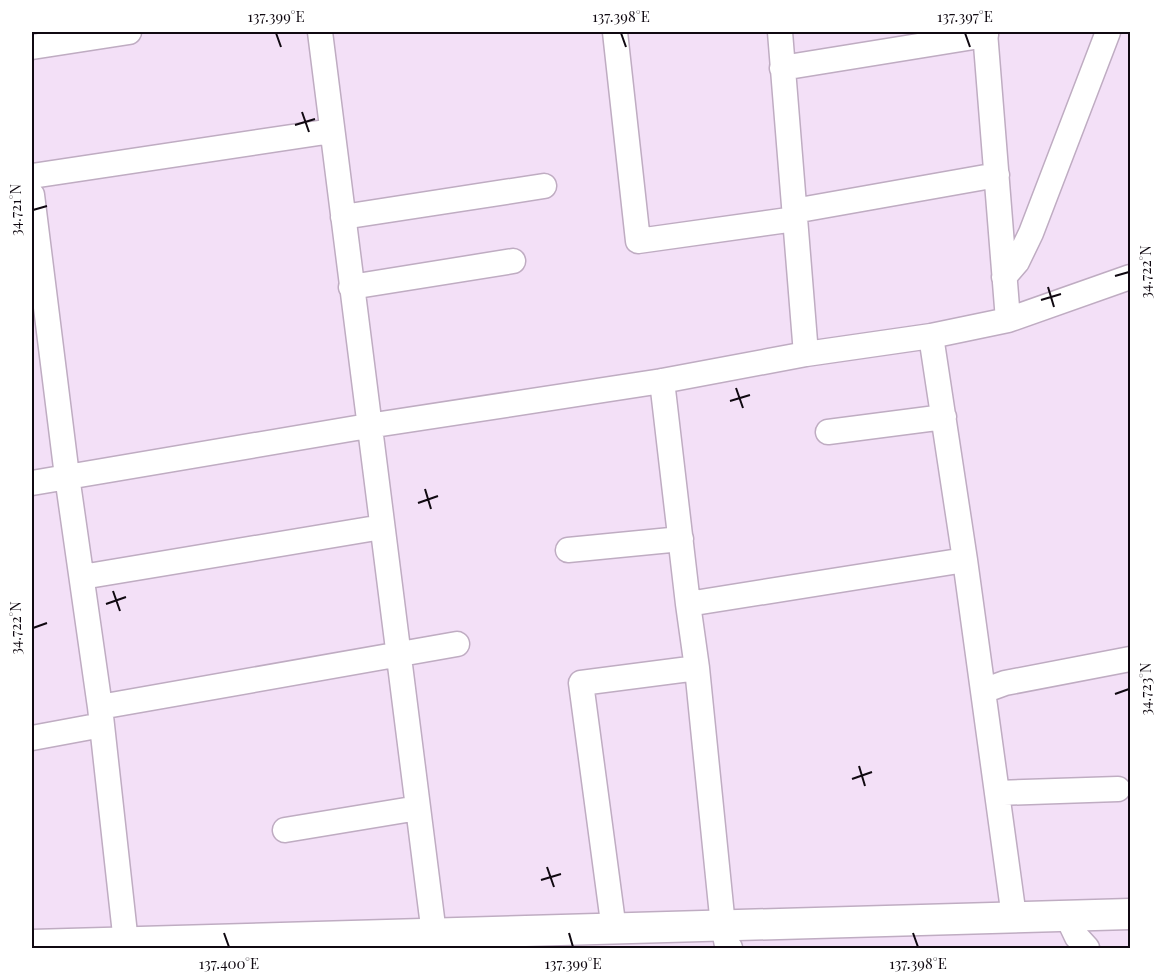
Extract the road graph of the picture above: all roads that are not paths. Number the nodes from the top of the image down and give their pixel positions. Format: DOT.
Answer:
graph roads {
  1 [pos="129,32"];
  2 [pos="320,32"];
  3 [pos="615,32"];
  4 [pos="780,32"];
  5 [pos="1108,32"];
  6 [pos="985,33"];
  7 [pos="32,47"];
  8 [pos="782,68"];
  9 [pos="332,131"];
  10 [pos="997,175"];
  11 [pos="32,176"];
  12 [pos="544,186"];
  13 [pos="32,195"];
  14 [pos="794,215"];
  15 [pos="343,217"];
  16 [pos="513,261"];
  17 [pos="1131,277"];
  18 [pos="1004,278"];
  19 [pos="351,287"];
  20 [pos="1008,320"];
  21 [pos="931,336"];
  22 [pos="806,354"];
  23 [pos="662,381"];
  24 [pos="944,417"];
  25 [pos="368,426"];
  26 [pos="828,432"];
  27 [pos="67,476"];
  28 [pos="32,483"];
  29 [pos="382,527"];
  30 [pos="681,539"];
  31 [pos="568,550"];
  32 [pos="965,560"];
  33 [pos="82,577"];
  34 [pos="688,604"];
  35 [pos="457,644"];
  36 [pos="398,653"];
  37 [pos="1131,659"];
  38 [pos="697,668"];
  39 [pos="983,691"];
  40 [pos="101,716"];
  41 [pos="32,738"];
  42 [pos="1118,789"];
  43 [pos="997,793"];
  44 [pos="418,808"];
  45 [pos="285,830"];
  46 [pos="1131,914"];
  47 [pos="1067,916"];
  48 [pos="1014,917"];
  49 [pos="614,930"];
  50 [pos="434,934"];
  51 [pos="727,937"];
  52 [pos="376,942"];
  53 [pos="126,943"];
  54 [pos="32,945"];
  55 [pos="167,945"];
  56 [pos="1087,948"];
  1 -- 7 [label="street"];
  2 -- 9 [label="street"];
  3 -- 14 [label="street"];
  4 -- 8 [label="street"];
  5 -- 18 [label="street"];
  6 -- 8 [label="street"];
  6 -- 10 [label="street"];
  8 -- 14 [label="street"];
  9 -- 11 [label="street"];
  9 -- 15 [label="street"];
  10 -- 14 [label="street"];
  10 -- 18 [label="street"];
  12 -- 15 [label="street"];
  13 -- 27 [label="street"];
  14 -- 22 [label="street"];
  15 -- 19 [label="street"];
  16 -- 19 [label="street"];
  17 -- 20 [label="street"];
  18 -- 20 [label="street"];
  19 -- 25 [label="street"];
  20 -- 21 [label="street"];
  21 -- 22 [label="street"];
  21 -- 24 [label="street"];
  22 -- 23 [label="street"];
  23 -- 25 [label="street"];
  23 -- 30 [label="street"];
  24 -- 26 [label="street"];
  24 -- 32 [label="street"];
  25 -- 27 [label="street"];
  25 -- 29 [label="street"];
  27 -- 28 [label="street"];
  27 -- 33 [label="street"];
  29 -- 33 [label="street"];
  29 -- 36 [label="street"];
  30 -- 31 [label="street"];
  30 -- 34 [label="street"];
  32 -- 34 [label="street"];
  32 -- 39 [label="street"];
  33 -- 40 [label="street"];
  34 -- 38 [label="street"];
  35 -- 36 [label="street"];
  36 -- 40 [label="street"];
  36 -- 44 [label="street"];
  37 -- 39 [label="street"];
  38 -- 49 [label="street"];
  38 -- 51 [label="street"];
  39 -- 43 [label="street"];
  40 -- 41 [label="street"];
  40 -- 53 [label="street"];
  42 -- 43 [label="street"];
  43 -- 48 [label="street"];
  44 -- 45 [label="street"];
  44 -- 50 [label="street"];
  46 -- 47 [label="street"];
  47 -- 48 [label="street"];
  47 -- 56 [label="street"];
  48 -- 51 [label="street"];
  49 -- 50 [label="street"];
  49 -- 51 [label="street"];
  50 -- 52 [label="street"];
  52 -- 55 [label="street"];
  53 -- 54 [label="street"];
  53 -- 55 [label="street"];
}
